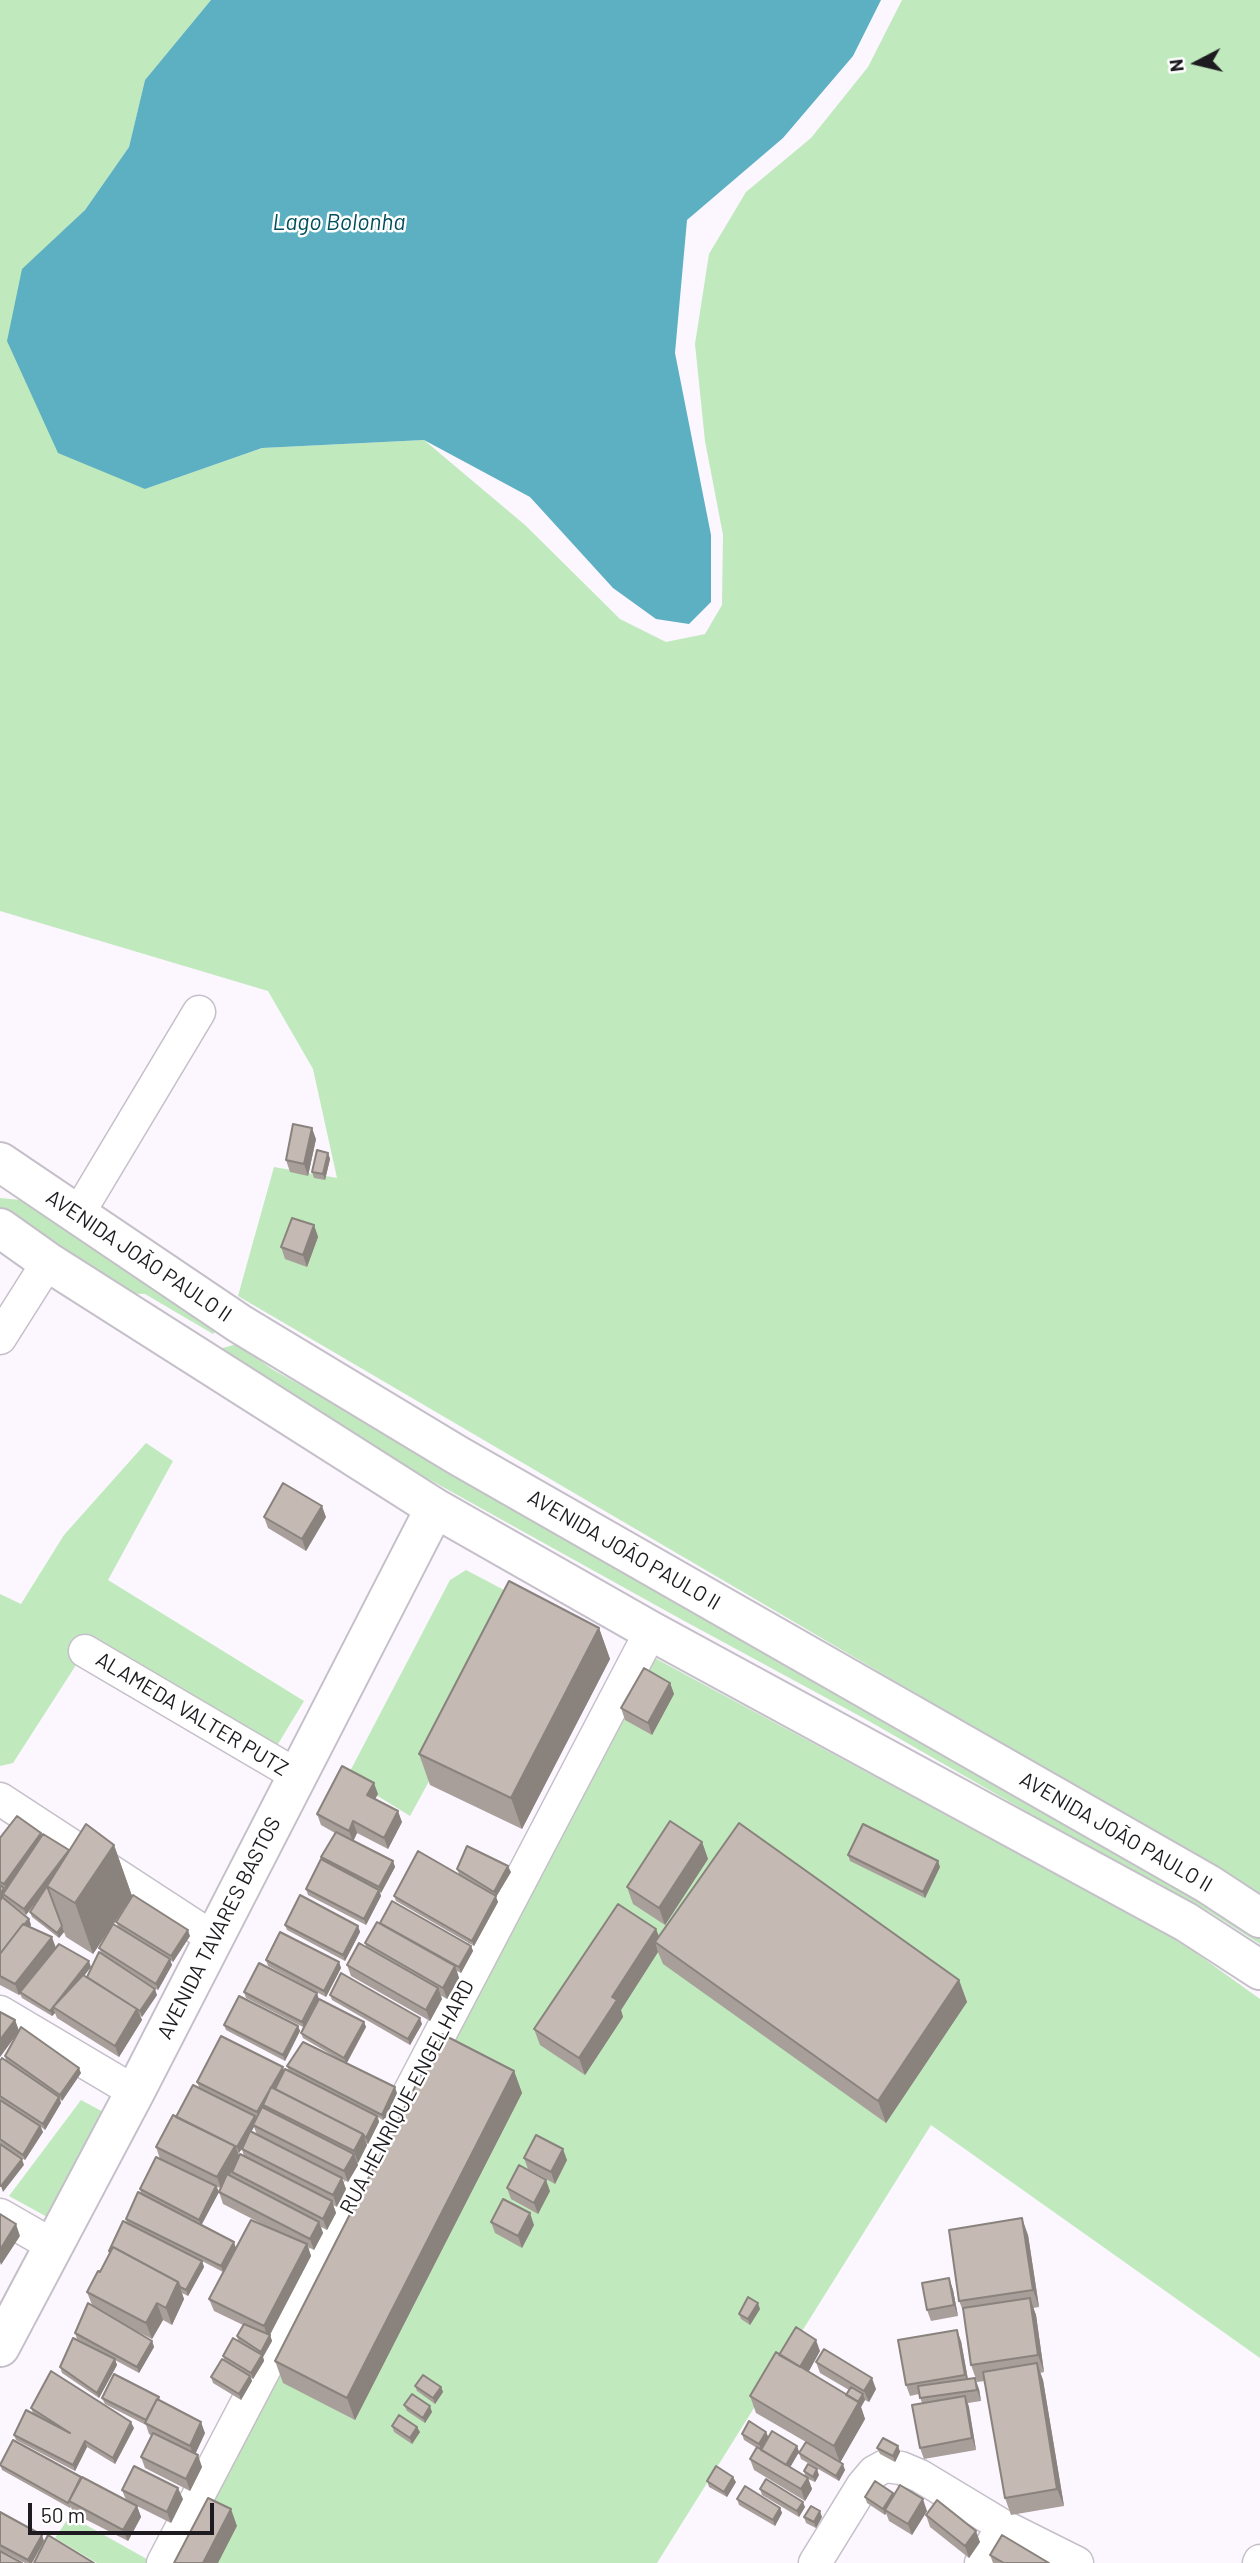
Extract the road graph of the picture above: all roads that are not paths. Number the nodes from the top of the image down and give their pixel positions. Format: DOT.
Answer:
graph roads {
  1 [pos="200,1012"];
  2 [pos="0,1162"];
  3 [pos="17,1186"];
  4 [pos="78,1214"];
  5 [pos="0,1228"];
  6 [pos="47,1262"];
  7 [pos="128,1312"];
  8 [pos="240,1324"];
  9 [pos="0,1338"];
  10 [pos="435,1508"];
  11 [pos="651,1631"];
  12 [pos="85,1651"];
  13 [pos="298,1776"];
  14 [pos="0,1800"];
  15 [pos="1260,1918"];
  16 [pos="213,1938"];
  17 [pos="1260,1970"];
  18 [pos="0,2012"];
  19 [pos="135,2092"];
  20 [pos="0,2215"];
  21 [pos="54,2246"];
  22 [pos="0,2347"];
  23 [pos="1003,2526"];
  24 [pos="163,2563"];
  25 [pos="815,2563"];
  26 [pos="981,2563"];
  27 [pos="1077,2563"];
  1 -- 4 [label="street"];
  2 -- 3 [label="main road, AVENIDA JOÃO PAULO II"];
  3 -- 4 [label="main road, AVENIDA JOÃO PAULO II"];
  4 -- 8 [label="main road, AVENIDA JOÃO PAULO II"];
  5 -- 6 [label="main road, AVENIDA JOÃO PAULO II"];
  6 -- 7 [label="main road, AVENIDA JOÃO PAULO II"];
  6 -- 9 [label="street"];
  7 -- 8 [label="main road"];
  7 -- 10 [label="main road, AVENIDA JOÃO PAULO II"];
  8 -- 15 [label="main road, AVENIDA JOÃO PAULO II"];
  10 -- 11 [label="main road, AVENIDA JOÃO PAULO II"];
  10 -- 13 [label="main road, AVENIDA TAVARES BASTOS"];
  11 -- 17 [label="main road, AVENIDA JOÃO PAULO II"];
  11 -- 24 [label="street, RUA HENRIQUE ENGELHARD"];
  12 -- 13 [label="street, ALAMEDA VALTER PUTZ"];
  13 -- 16 [label="main road, AVENIDA TAVARES BASTOS"];
  14 -- 16 [label="street"];
  16 -- 19 [label="main road, AVENIDA TAVARES BASTOS"];
  18 -- 19 [label="street"];
  19 -- 21 [label="main road, AVENIDA TAVARES BASTOS"];
  20 -- 21 [label="street"];
  21 -- 22 [label="main road, AVENIDA TAVARES BASTOS"];
  23 -- 25 [label="street"];
  23 -- 26 [label="street"];
  23 -- 27 [label="street"];
}
